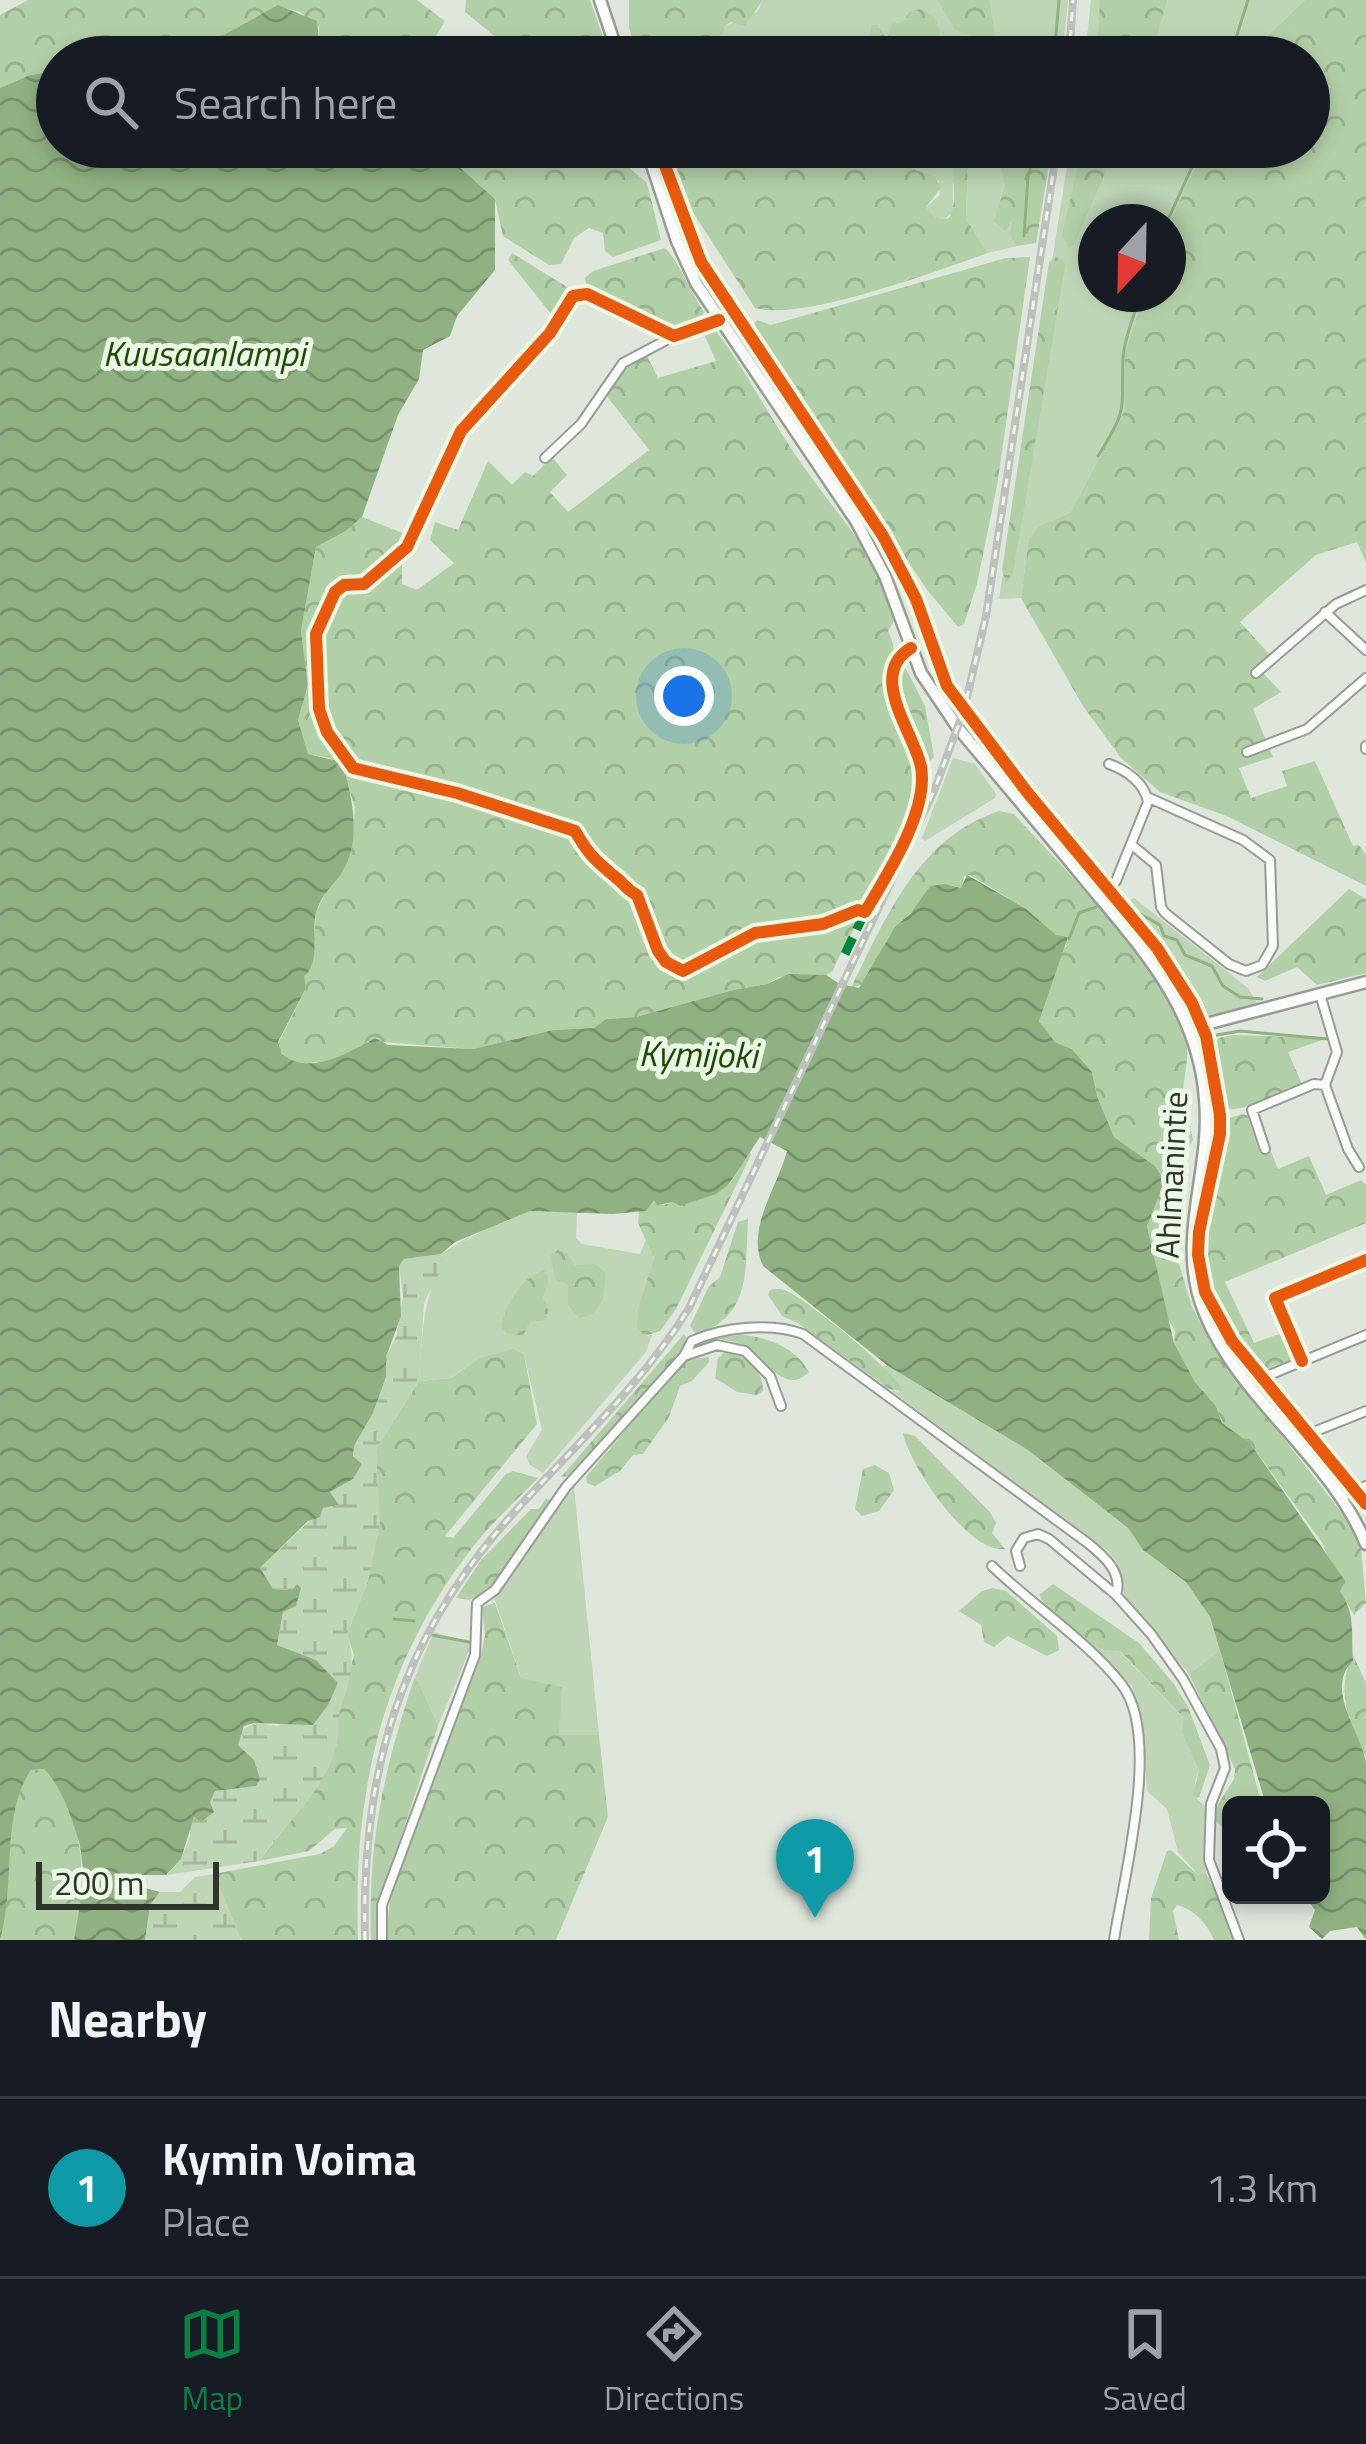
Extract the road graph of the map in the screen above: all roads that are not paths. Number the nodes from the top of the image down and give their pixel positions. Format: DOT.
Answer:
graph roads {
  1 [pos="600,0"];
  2 [pos="612,36"];
  3 [pos="653,168"];
  4 [pos="719,320"];
  5 [pos="674,336"];
  6 [pos="544,458"];
  7 [pos="412,534"];
  8 [pos="1366,590"];
  9 [pos="1325,612"];
  10 [pos="911,648"];
  11 [pos="1366,650"];
  12 [pos="1256,673"];
  13 [pos="1366,677"];
  14 [pos="1247,752"];
  15 [pos="1109,764"];
  16 [pos="1147,797"];
  17 [pos="1132,845"];
  18 [pos="1099,896"];
  19 [pos="865,912"];
  20 [pos="1366,982"];
  21 [pos="1320,994"];
  22 [pos="1191,1028"];
  23 [pos="1325,1085"];
  24 [pos="1265,1149"];
  25 [pos="1359,1167"];
  26 [pos="1366,1260"];
  27 [pos="1275,1298"];
  28 [pos="1259,1304"];
  29 [pos="1366,1335"];
  30 [pos="684,1356"];
  31 [pos="1303,1361"];
  32 [pos="1250,1383"];
  33 [pos="781,1406"];
  34 [pos="1366,1411"];
  35 [pos="1296,1439"];
  36 [pos="1366,1486"];
  37 [pos="1341,1497"];
  38 [pos="1366,1544"];
  39 [pos="1020,1566"];
  40 [pos="992,1567"];
  41 [pos="1116,1595"];
  42 [pos="382,1940"];
  43 [pos="1114,1940"];
  44 [pos="1239,1940"];
  1 -- 2 [label="street"];
  3 -- 4 [label="street, Ahlmanintie"];
  4 -- 5 [label="street"];
  4 -- 10 [label="street, Ahlmanintie"];
  5 -- 6 [label="street"];
  5 -- 7 [label="street"];
  8 -- 9 [label="street"];
  9 -- 11 [label="street"];
  9 -- 12 [label="street"];
  10 -- 18 [label="street, Ahlmanintie"];
  10 -- 19 [label="street"];
  13 -- 14 [label="street"];
  15 -- 16 [label="street"];
  16 -- 17 [label="street"];
  16 -- 17 [label="street"];
  17 -- 18 [label="street"];
  18 -- 22 [label="street, Ahlmanintie"];
  20 -- 21 [label="street"];
  21 -- 22 [label="street"];
  21 -- 23 [label="street"];
  22 -- 32 [label="street, Ahlmanintie"];
  23 -- 24 [label="street"];
  23 -- 25 [label="street"];
  26 -- 27 [label="street"];
  27 -- 28 [label="street"];
  27 -- 31 [label="street"];
  29 -- 31 [label="street"];
  30 -- 33 [label="street"];
  30 -- 41 [label="street"];
  30 -- 42 [label="street"];
  31 -- 32 [label="street"];
  32 -- 35 [label="street, Ahlmanintie"];
  34 -- 35 [label="street"];
  35 -- 37 [label="street, Ahlmanintie"];
  36 -- 37 [label="street"];
  37 -- 38 [label="street, Ahlmanintie"];
  39 -- 41 [label="street"];
  40 -- 43 [label="street"];
  41 -- 44 [label="street"];
}
